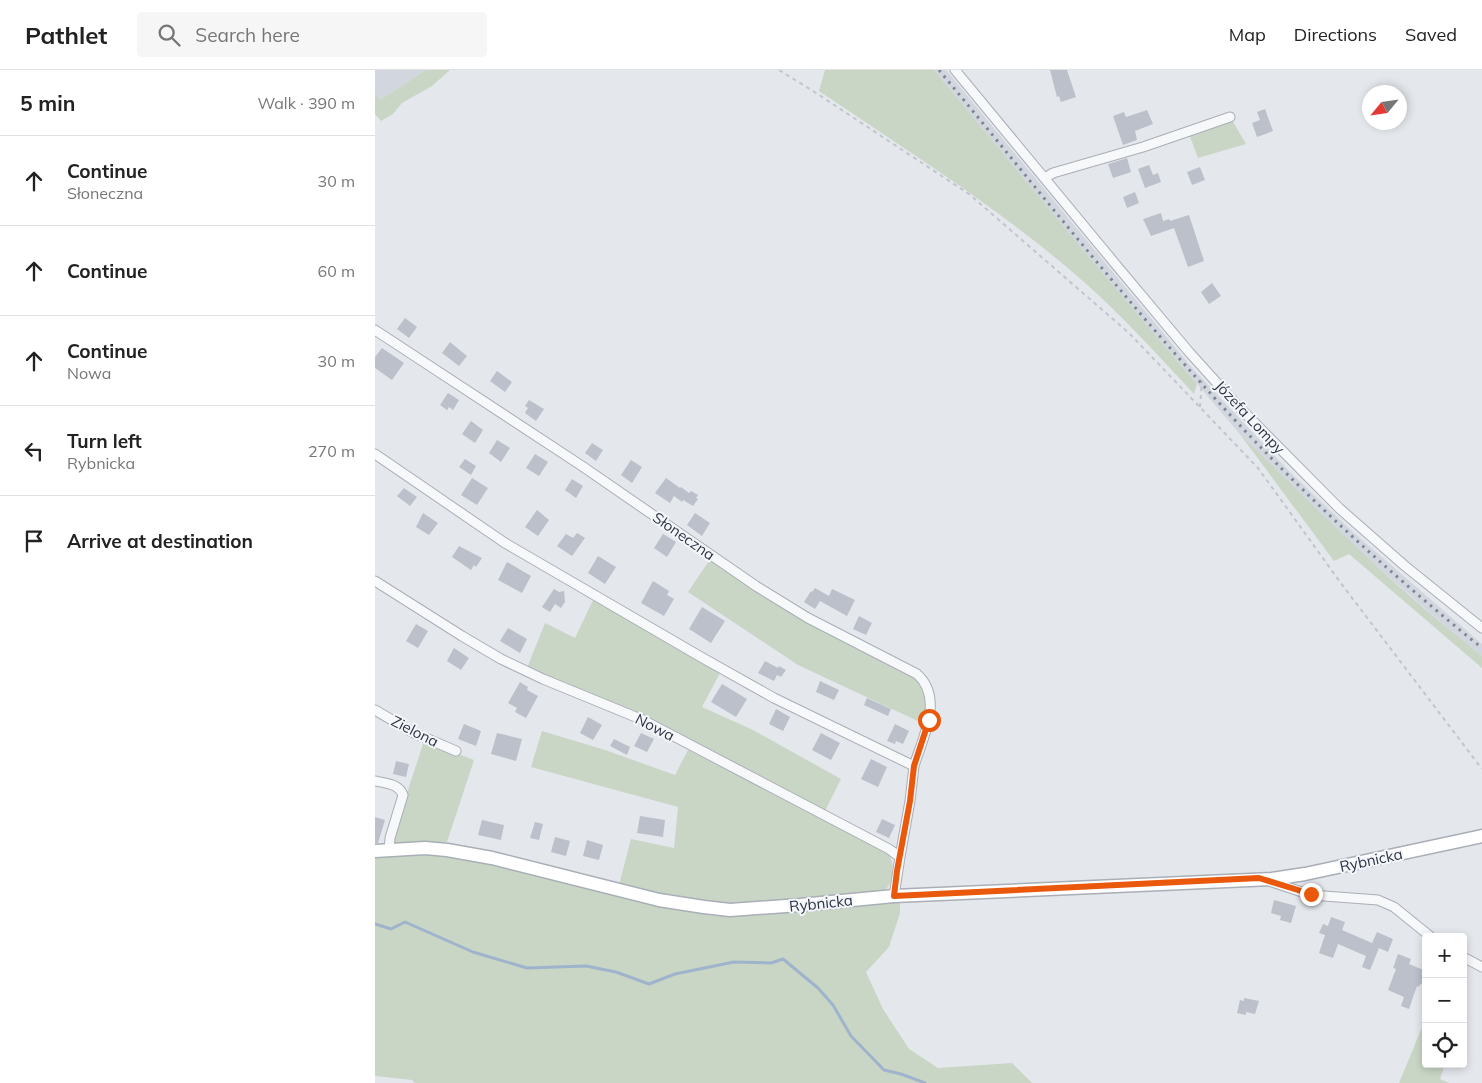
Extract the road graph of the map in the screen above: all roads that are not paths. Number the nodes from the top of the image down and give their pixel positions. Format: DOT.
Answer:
graph roads {
  1 [pos="955,70"];
  2 [pos="1230,117"];
  3 [pos="1045,178"];
  4 [pos="375,330"];
  5 [pos="375,454"];
  6 [pos="375,581"];
  7 [pos="1482,628"];
  8 [pos="375,710"];
  9 [pos="456,751"];
  10 [pos="914,766"];
  11 [pos="375,781"];
  12 [pos="1482,836"];
  13 [pos="389,850"];
  14 [pos="375,851"];
  15 [pos="900,857"];
  16 [pos="1259,878"];
  17 [pos="894,896"];
  18 [pos="1426,933"];
  19 [pos="1467,959"];
  20 [pos="1482,967"];
  1 -- 3 [label="street, Józefa Lompy"];
  2 -- 3 [label="street"];
  3 -- 7 [label="street, Józefa Lompy"];
  4 -- 10 [label="street, Słoneczna"];
  5 -- 10 [label="street"];
  6 -- 15 [label="street, Nowa"];
  8 -- 9 [label="street, Zielona"];
  10 -- 15 [label="street, Słoneczna"];
  11 -- 13 [label="street"];
  12 -- 16 [label="street, Rybnicka"];
  13 -- 14 [label="street, Rybnicka"];
  13 -- 17 [label="street, Rybnicka"];
  15 -- 17 [label="street"];
  16 -- 17 [label="street, Rybnicka"];
  16 -- 18 [label="street, Rybnicka"];
  19 -- 20 [label="street"];
}
